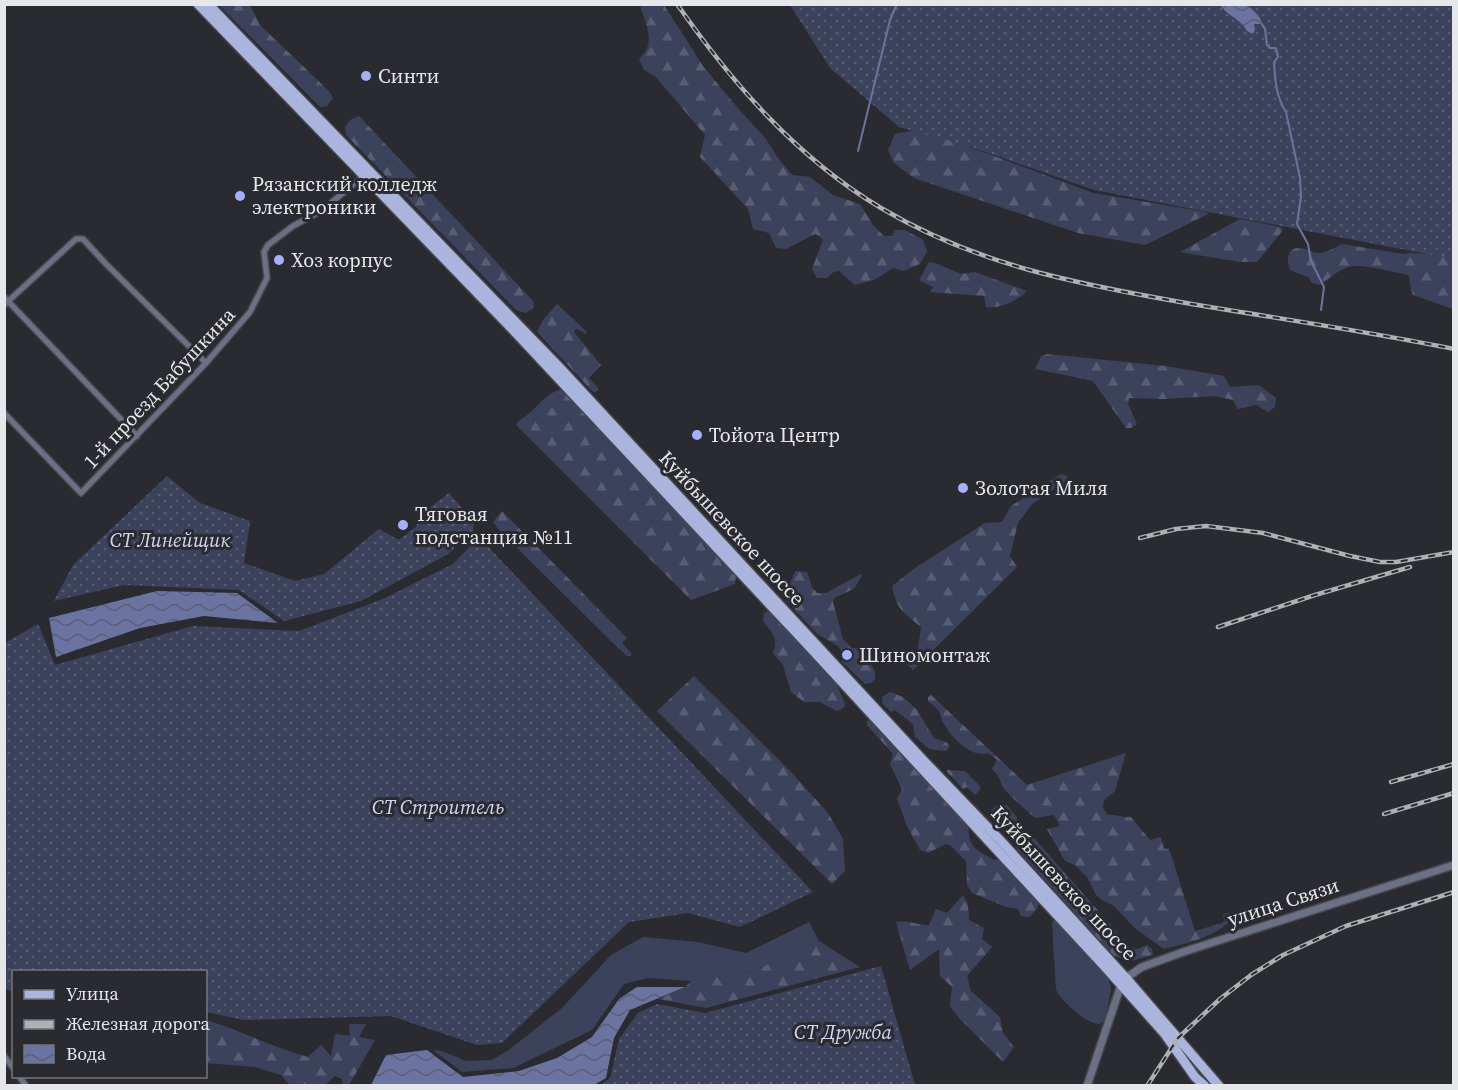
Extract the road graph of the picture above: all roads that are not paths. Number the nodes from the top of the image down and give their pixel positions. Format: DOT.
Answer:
graph roads {
  1 [pos="198,4"];
  2 [pos="208,4"];
  3 [pos="365,175"];
  4 [pos="6,301"];
  5 [pos="206,363"];
  6 [pos="4,412"];
  7 [pos="137,436"];
  8 [pos="1454,865"];
  9 [pos="1123,981"];
  10 [pos="1203,1069"];
  11 [pos="1197,1081"];
  12 [pos="1087,1086"];
  13 [pos="1205,1086"];
  14 [pos="1212,1086"];
  15 [pos="1219,1086"];
  1 -- 3 [label="main road, Куйбышевское шоссе"];
  2 -- 9 [label="main road, Куйбышевское шоссе"];
  3 -- 5 [label="street, 1-й проезд Бабушкина"];
  3 -- 9 [label="main road, Куйбышевское шоссе"];
  4 -- 5 [label="street"];
  4 -- 7 [label="street"];
  5 -- 7 [label="street, 1-й проезд Бабушкина"];
  6 -- 7 [label="street, 1-й проезд Бабушкина"];
  8 -- 9 [label="street, улица Связи"];
  9 -- 10 [label="main road, Куйбышевское шоссе"];
  9 -- 11 [label="main road, Куйбышевское шоссе"];
  9 -- 12 [label="street"];
  10 -- 14 [label="main road"];
  10 -- 15 [label="main road, Куйбышевское шоссе"];
  11 -- 13 [label="main road, Куйбышевское шоссе"];
}
